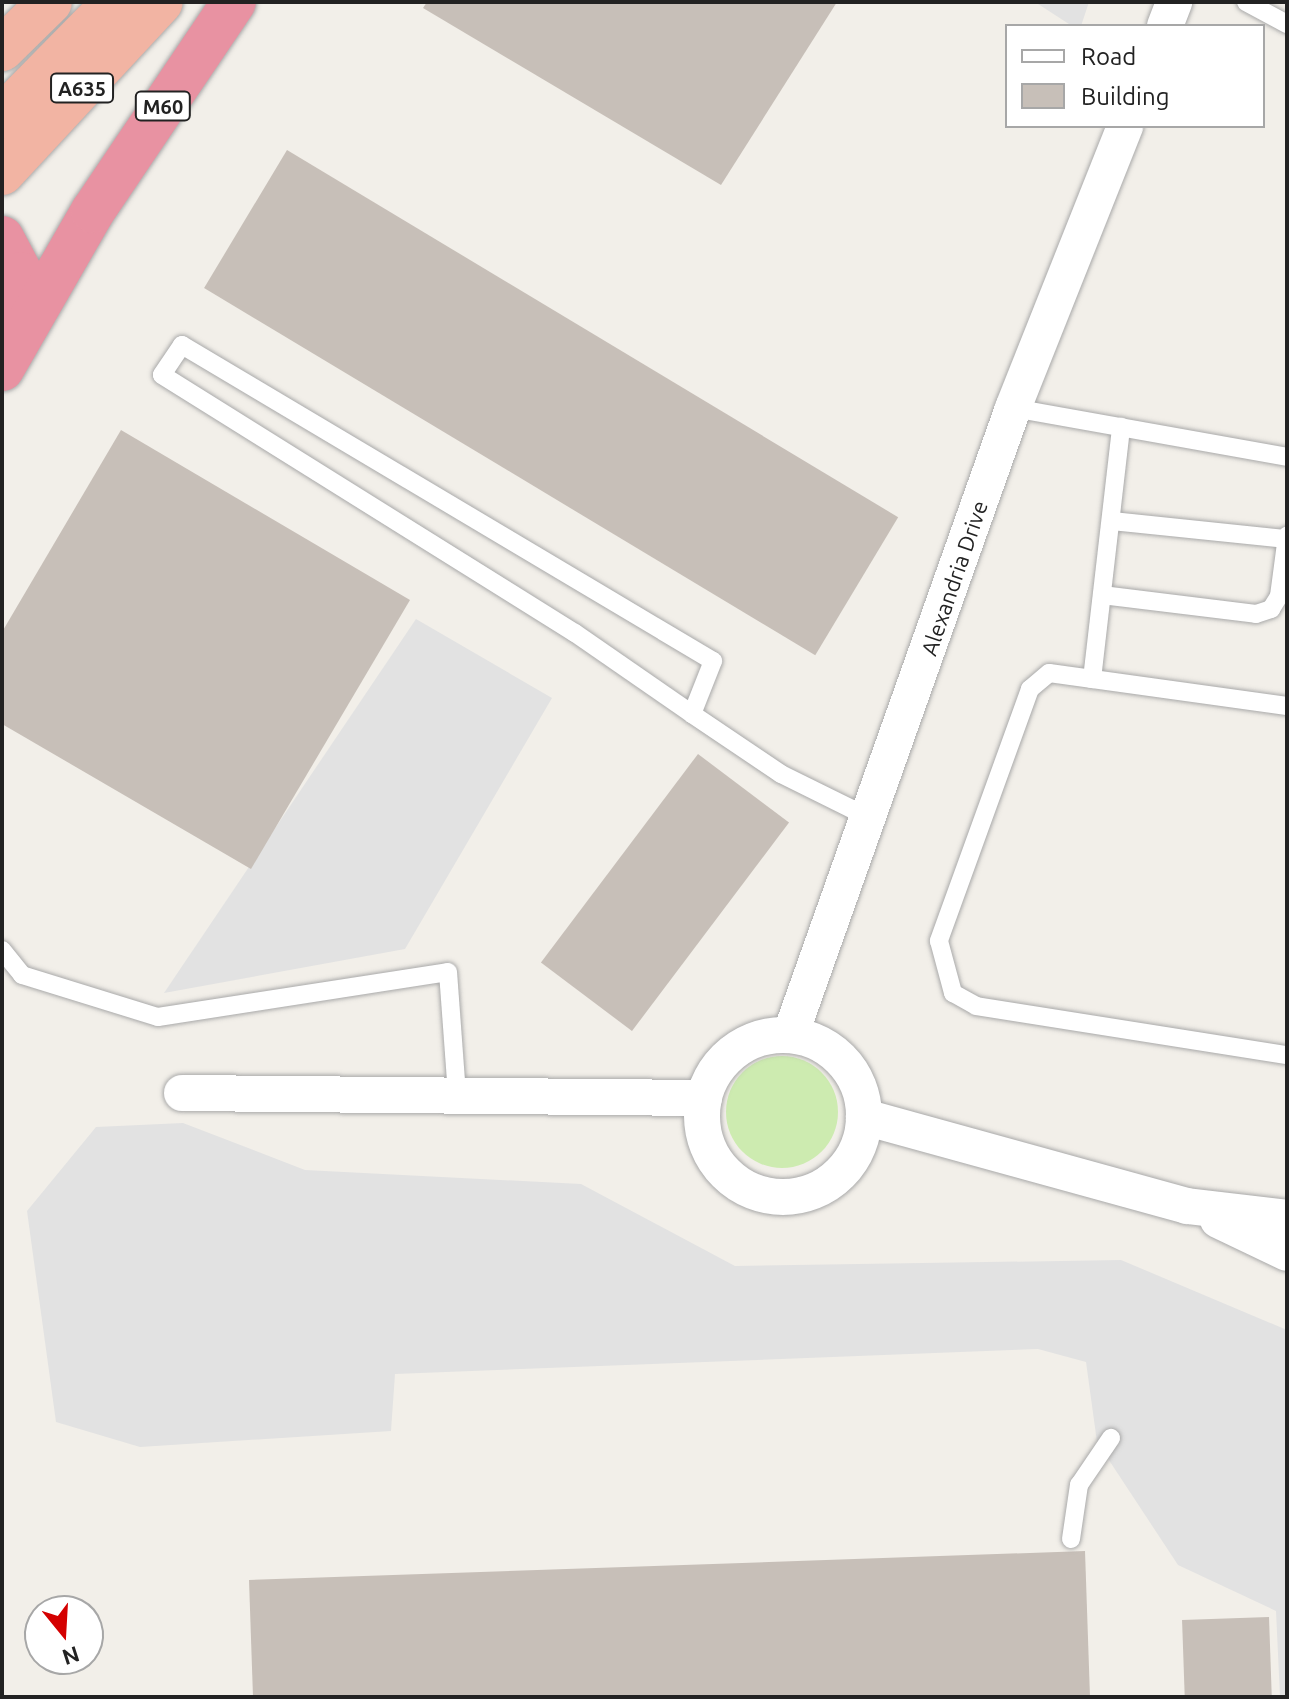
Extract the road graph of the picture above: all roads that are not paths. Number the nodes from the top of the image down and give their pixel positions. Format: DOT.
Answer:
graph roads {
  1 [pos="115,2"];
  2 [pos="161,2"];
  3 [pos="234,2"];
  4 [pos="1174,2"];
  5 [pos="1246,2"];
  6 [pos="48,3"];
  7 [pos="1166,24"];
  8 [pos="1287,24"];
  9 [pos="2,25"];
  10 [pos="2,49"];
  11 [pos="2,117"];
  12 [pos="1121,128"];
  13 [pos="2,173"];
  14 [pos="2,238"];
  15 [pos="11,350"];
  16 [pos="1013,408"];
  17 [pos="1121,427"];
  18 [pos="1287,457"];
  19 [pos="1112,521"];
  20 [pos="1287,538"];
  21 [pos="1102,595"];
  22 [pos="1092,679"];
  23 [pos="1287,706"];
  24 [pos="692,714"];
  25 [pos="870,818"];
  26 [pos="2,950"];
  27 [pos="791,1033"];
  28 [pos="1287,1055"];
  29 [pos="182,1093"];
  30 [pos="457,1095"];
  31 [pos="704,1098"];
  32 [pos="864,1117"];
  33 [pos="1187,1206"];
  34 [pos="1287,1218"];
  35 [pos="1287,1253"];
  36 [pos="1111,1438"];
  37 [pos="1071,1539"];
  1 -- 11 [label="highway"];
  2 -- 13 [label="highway, A635"];
  3 -- 15 [label="highway, M60"];
  4 -- 7 [label="street"];
  5 -- 8 [label="lane"];
  6 -- 9 [label="lane"];
  6 -- 10 [label="highway"];
  12 -- 16 [label="street, Alexandria Drive"];
  14 -- 15 [label="highway"];
  16 -- 17 [label="lane"];
  16 -- 25 [label="street, Alexandria Drive"];
  17 -- 18 [label="lane"];
  17 -- 19 [label="lane"];
  19 -- 20 [label="lane"];
  19 -- 21 [label="lane"];
  20 -- 21 [label="lane"];
  21 -- 22 [label="lane"];
  22 -- 23 [label="lane"];
  22 -- 28 [label="lane"];
  24 -- 24 [label="lane"];
  24 -- 25 [label="lane"];
  25 -- 27 [label="street, Alexandria Drive"];
  26 -- 30 [label="lane"];
  27 -- 31 [label="street"];
  27 -- 32 [label="street"];
  29 -- 30 [label="street"];
  30 -- 31 [label="street"];
  31 -- 32 [label="street"];
  32 -- 33 [label="street"];
  33 -- 34 [label="street"];
  33 -- 35 [label="street"];
  36 -- 37 [label="lane"];
}
